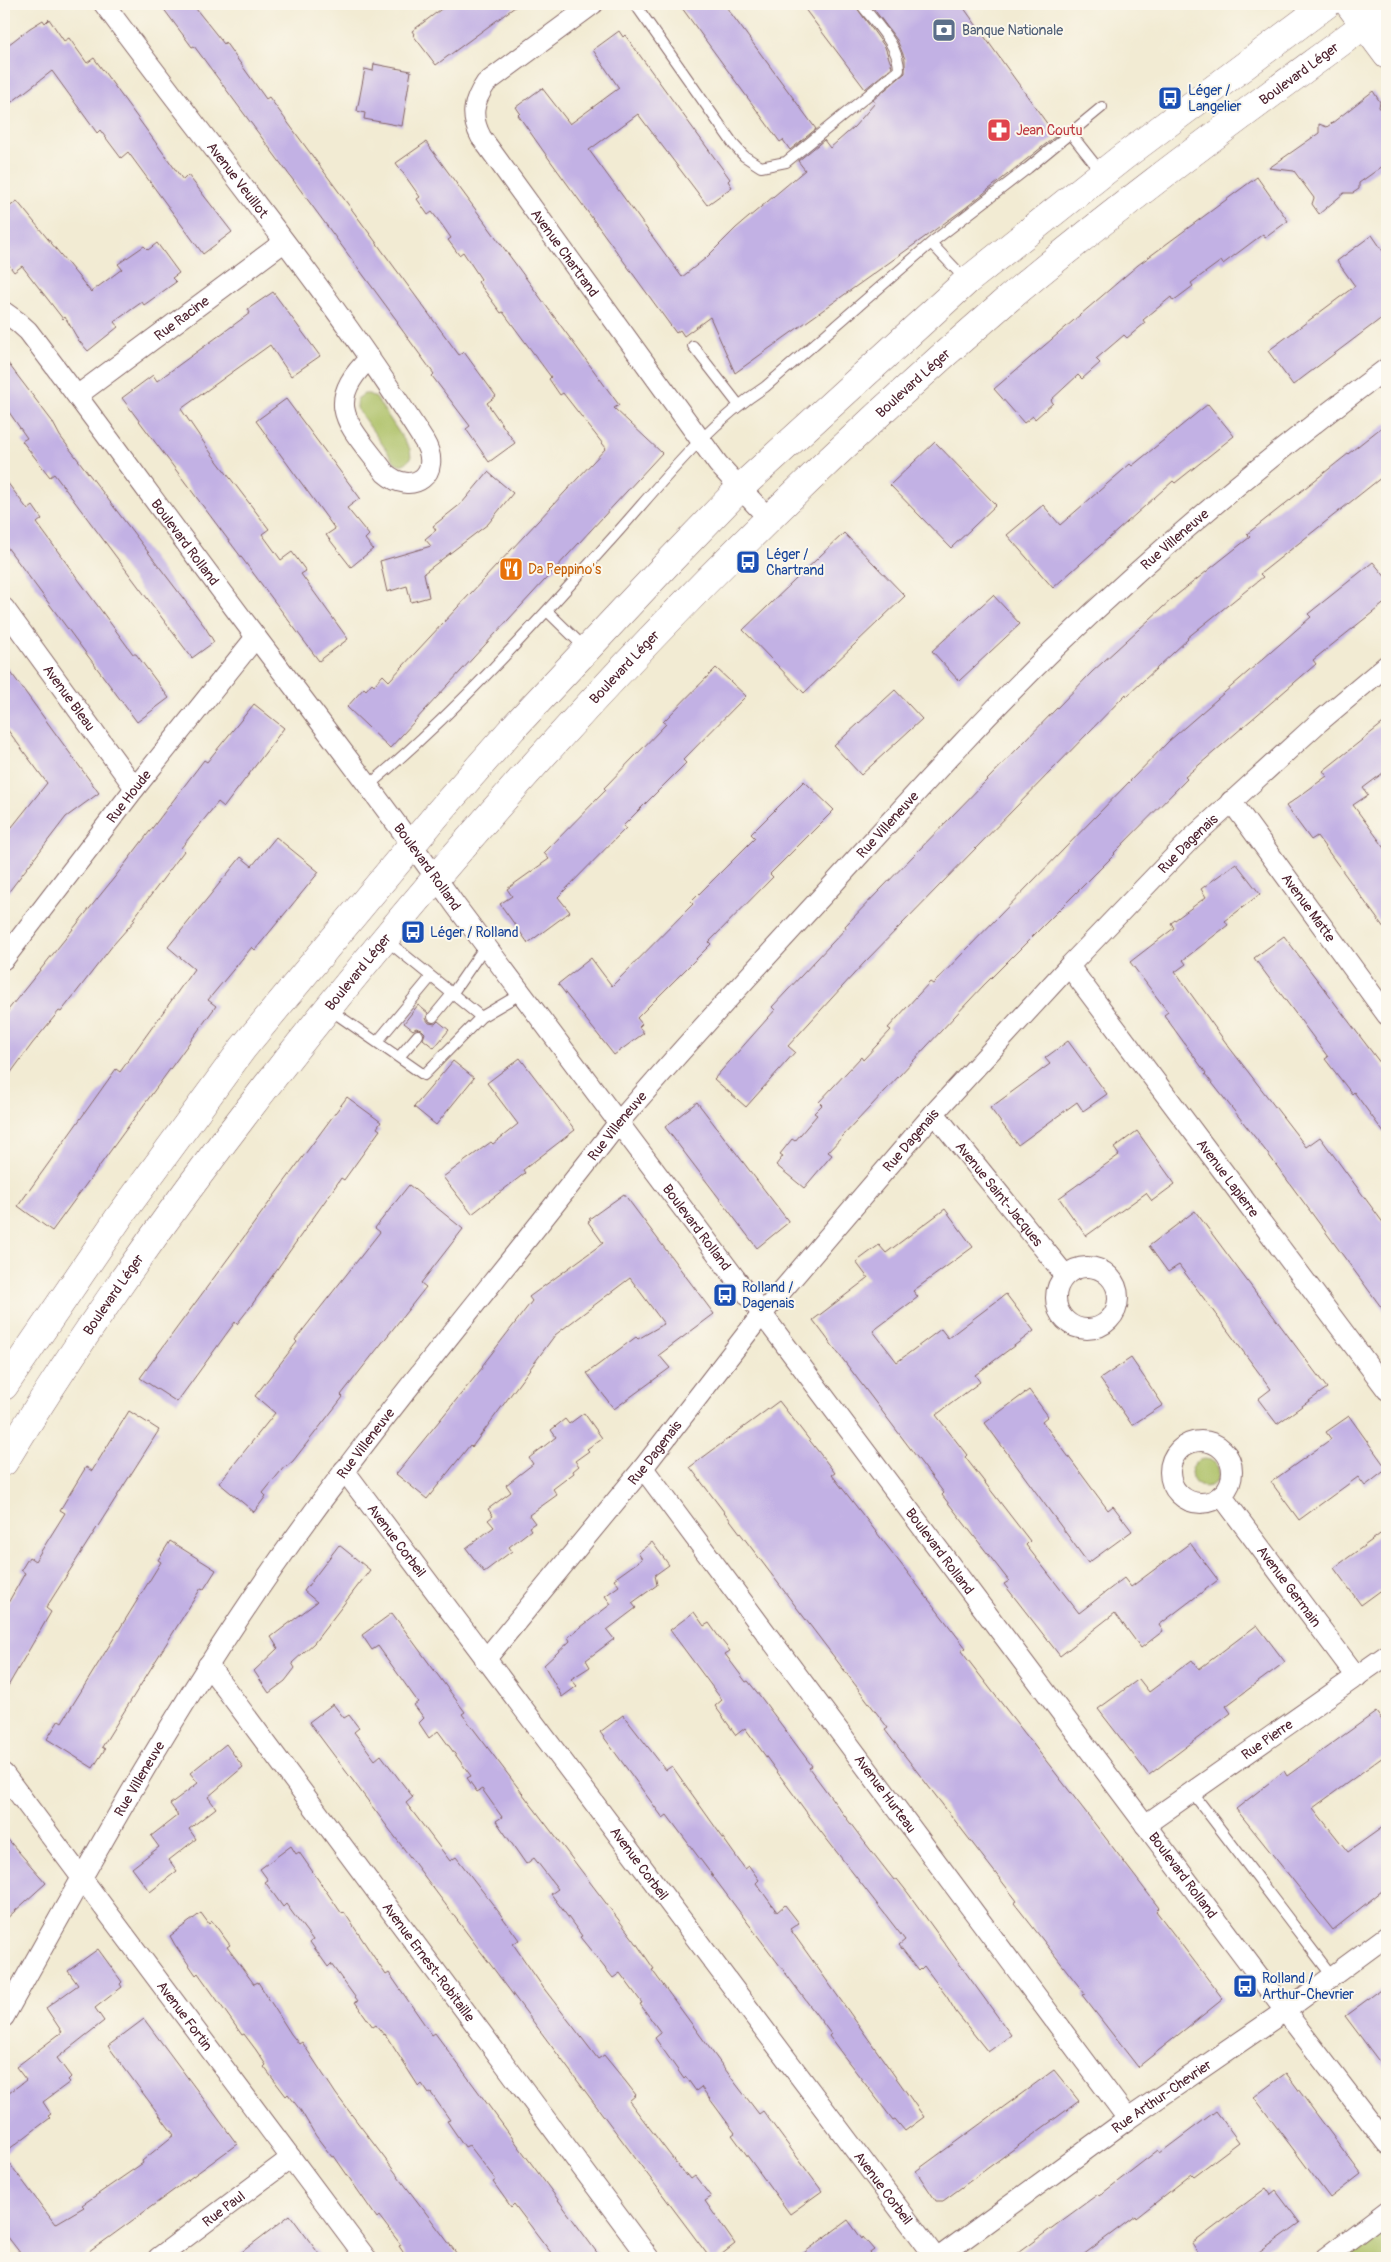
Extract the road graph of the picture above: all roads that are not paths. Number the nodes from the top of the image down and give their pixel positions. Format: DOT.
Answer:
graph roads {
  1 [pos="104,4"];
  2 [pos="593,4"];
  3 [pos="635,4"];
  4 [pos="861,4"];
  5 [pos="1327,4"];
  6 [pos="1387,8"];
  7 [pos="1357,14"];
  8 [pos="1387,55"];
  9 [pos="1102,107"];
  10 [pos="1071,134"];
  11 [pos="1123,157"];
  12 [pos="1102,173"];
  13 [pos="1145,187"];
  14 [pos="284,242"];
  15 [pos="932,243"];
  16 [pos="967,281"];
  17 [pos="4,312"];
  18 [pos="693,346"];
  19 [pos="370,358"];
  20 [pos="1387,368"];
  21 [pos="78,394"];
  22 [pos="738,404"];
  23 [pos="701,440"];
  24 [pos="740,488"];
  25 [pos="768,518"];
  26 [pos="4,608"];
  27 [pos="547,611"];
  28 [pos="256,637"];
  29 [pos="586,650"];
  30 [pos="1387,665"];
  31 [pos="368,786"];
  32 [pos="135,788"];
  33 [pos="1231,801"];
  34 [pos="413,844"];
  35 [pos="436,876"];
  36 [pos="384,939"];
  37 [pos="486,945"];
  38 [pos="4,959"];
  39 [pos="1069,966"];
  40 [pos="431,977"];
  41 [pos="522,993"];
  42 [pos="452,994"];
  43 [pos="328,1008"];
  44 [pos="1387,1015"];
  45 [pos="433,1016"];
  46 [pos="480,1016"];
  47 [pos="418,1035"];
  48 [pos="377,1042"];
  49 [pos="399,1057"];
  50 [pos="934,1113"];
  51 [pos="619,1122"];
  52 [pos="1065,1275"];
  53 [pos="762,1314"];
  54 [pos="4,1386"];
  55 [pos="1387,1390"];
  56 [pos="4,1462"];
  57 [pos="643,1468"];
  58 [pos="344,1470"];
  59 [pos="1221,1495"];
  60 [pos="1387,1655"];
  61 [pos="485,1660"];
  62 [pos="208,1665"];
  63 [pos="1357,1677"];
  64 [pos="4,1774"];
  65 [pos="1192,1792"];
  66 [pos="1145,1824"];
  67 [pos="82,1877"];
  68 [pos="1387,1936"];
  69 [pos="1332,1976"];
  70 [pos="1285,2011"];
  71 [pos="4,2016"];
  72 [pos="1128,2118"];
  73 [pos="1387,2144"];
  74 [pos="291,2158"];
  75 [pos="1387,2211"];
  76 [pos="158,2258"];
  77 [pos="366,2258"];
  78 [pos="649,2258"];
  79 [pos="937,2258"];
  80 [pos="1325,2258"];
  1 -- 14 [label="street, Avenue Veuillot"];
  2 -- 23 [label="street, Avenue Chartrand"];
  3 -- 4 [label="lane"];
  5 -- 11 [label="main road"];
  6 -- 7 [label="main road, Boulevard Léger"];
  7 -- 8 [label="main road"];
  7 -- 13 [label="main road, Boulevard Léger"];
  9 -- 10 [label="lane"];
  10 -- 12 [label="lane"];
  10 -- 15 [label="lane"];
  11 -- 12 [label="main road"];
  11 -- 13 [label="main road"];
  12 -- 16 [label="main road"];
  13 -- 25 [label="main road, Boulevard Léger"];
  14 -- 19 [label="street, Avenue Veuillot"];
  14 -- 21 [label="street, Rue Racine"];
  15 -- 16 [label="lane"];
  15 -- 22 [label="lane"];
  16 -- 24 [label="main road"];
  17 -- 21 [label="street, Boulevard Rolland"];
  18 -- 22 [label="lane"];
  19 -- 19 [label="street, Avenue Veuillot"];
  20 -- 51 [label="street, Rue Villeneuve"];
  21 -- 28 [label="street, Boulevard Rolland"];
  22 -- 23 [label="lane"];
  23 -- 24 [label="street, Avenue Chartrand"];
  23 -- 27 [label="lane"];
  24 -- 25 [label="street, Avenue Chartrand"];
  24 -- 29 [label="main road"];
  25 -- 35 [label="main road, Boulevard Léger"];
  26 -- 32 [label="street, Avenue Bleau"];
  27 -- 29 [label="lane"];
  27 -- 31 [label="lane"];
  28 -- 31 [label="street, Boulevard Rolland"];
  28 -- 32 [label="street, Rue Houde"];
  29 -- 34 [label="main road"];
  30 -- 33 [label="street, Rue Dagenais"];
  31 -- 34 [label="street, Boulevard Rolland"];
  32 -- 38 [label="street, Rue Houde"];
  33 -- 39 [label="street, Rue Dagenais"];
  33 -- 44 [label="street, Avenue Matte"];
  34 -- 35 [label="street, Boulevard Rolland"];
  34 -- 54 [label="main road"];
  35 -- 36 [label="main road, Boulevard Léger"];
  35 -- 37 [label="street, Boulevard Rolland"];
  36 -- 40 [label="lane"];
  36 -- 43 [label="main road, Boulevard Léger"];
  37 -- 41 [label="street, Boulevard Rolland"];
  37 -- 42 [label="lane"];
  39 -- 50 [label="street, Rue Dagenais"];
  39 -- 55 [label="street, Avenue Lapierre"];
  40 -- 42 [label="lane"];
  40 -- 48 [label="lane"];
  41 -- 46 [label="lane"];
  41 -- 51 [label="street, Boulevard Rolland"];
  42 -- 45 [label="lane"];
  42 -- 46 [label="lane"];
  43 -- 48 [label="lane"];
  43 -- 56 [label="main road, Boulevard Léger"];
  46 -- 49 [label="lane"];
  47 -- 49 [label="lane"];
  48 -- 49 [label="lane"];
  50 -- 52 [label="street, Avenue Saint-Jacques"];
  50 -- 53 [label="street, Rue Dagenais"];
  51 -- 53 [label="street, Boulevard Rolland"];
  51 -- 58 [label="street, Rue Villeneuve"];
  53 -- 57 [label="street, Rue Dagenais"];
  53 -- 66 [label="street, Boulevard Rolland"];
  57 -- 61 [label="street, Rue Dagenais"];
  57 -- 72 [label="street, Avenue Hurteau"];
  58 -- 61 [label="street, Avenue Corbeil"];
  58 -- 62 [label="street, Rue Villeneuve"];
  59 -- 63 [label="street, Avenue Germain"];
  60 -- 63 [label="street, Rue Pierre"];
  61 -- 79 [label="street, Avenue Corbeil"];
  62 -- 67 [label="street, Rue Villeneuve"];
  62 -- 78 [label="street, Avenue Ernest-Robitaille"];
  63 -- 65 [label="street, Rue Pierre"];
  64 -- 67 [label="street, Avenue Fortin"];
  65 -- 66 [label="street, Rue Pierre"];
  65 -- 69 [label="lane"];
  66 -- 70 [label="street, Boulevard Rolland"];
  67 -- 71 [label="street, Rue Villeneuve"];
  67 -- 74 [label="street, Avenue Fortin"];
  68 -- 69 [label="street, Rue Arthur-Chevrier"];
  69 -- 70 [label="street, Rue Arthur-Chevrier"];
  70 -- 72 [label="street, Rue Arthur-Chevrier"];
  70 -- 73 [label="street, Boulevard Rolland"];
  72 -- 79 [label="street, Rue Arthur-Chevrier"];
  74 -- 76 [label="street, Rue Paul"];
  74 -- 77 [label="street, Avenue Fortin"];
  75 -- 80 [label="street"];
}
